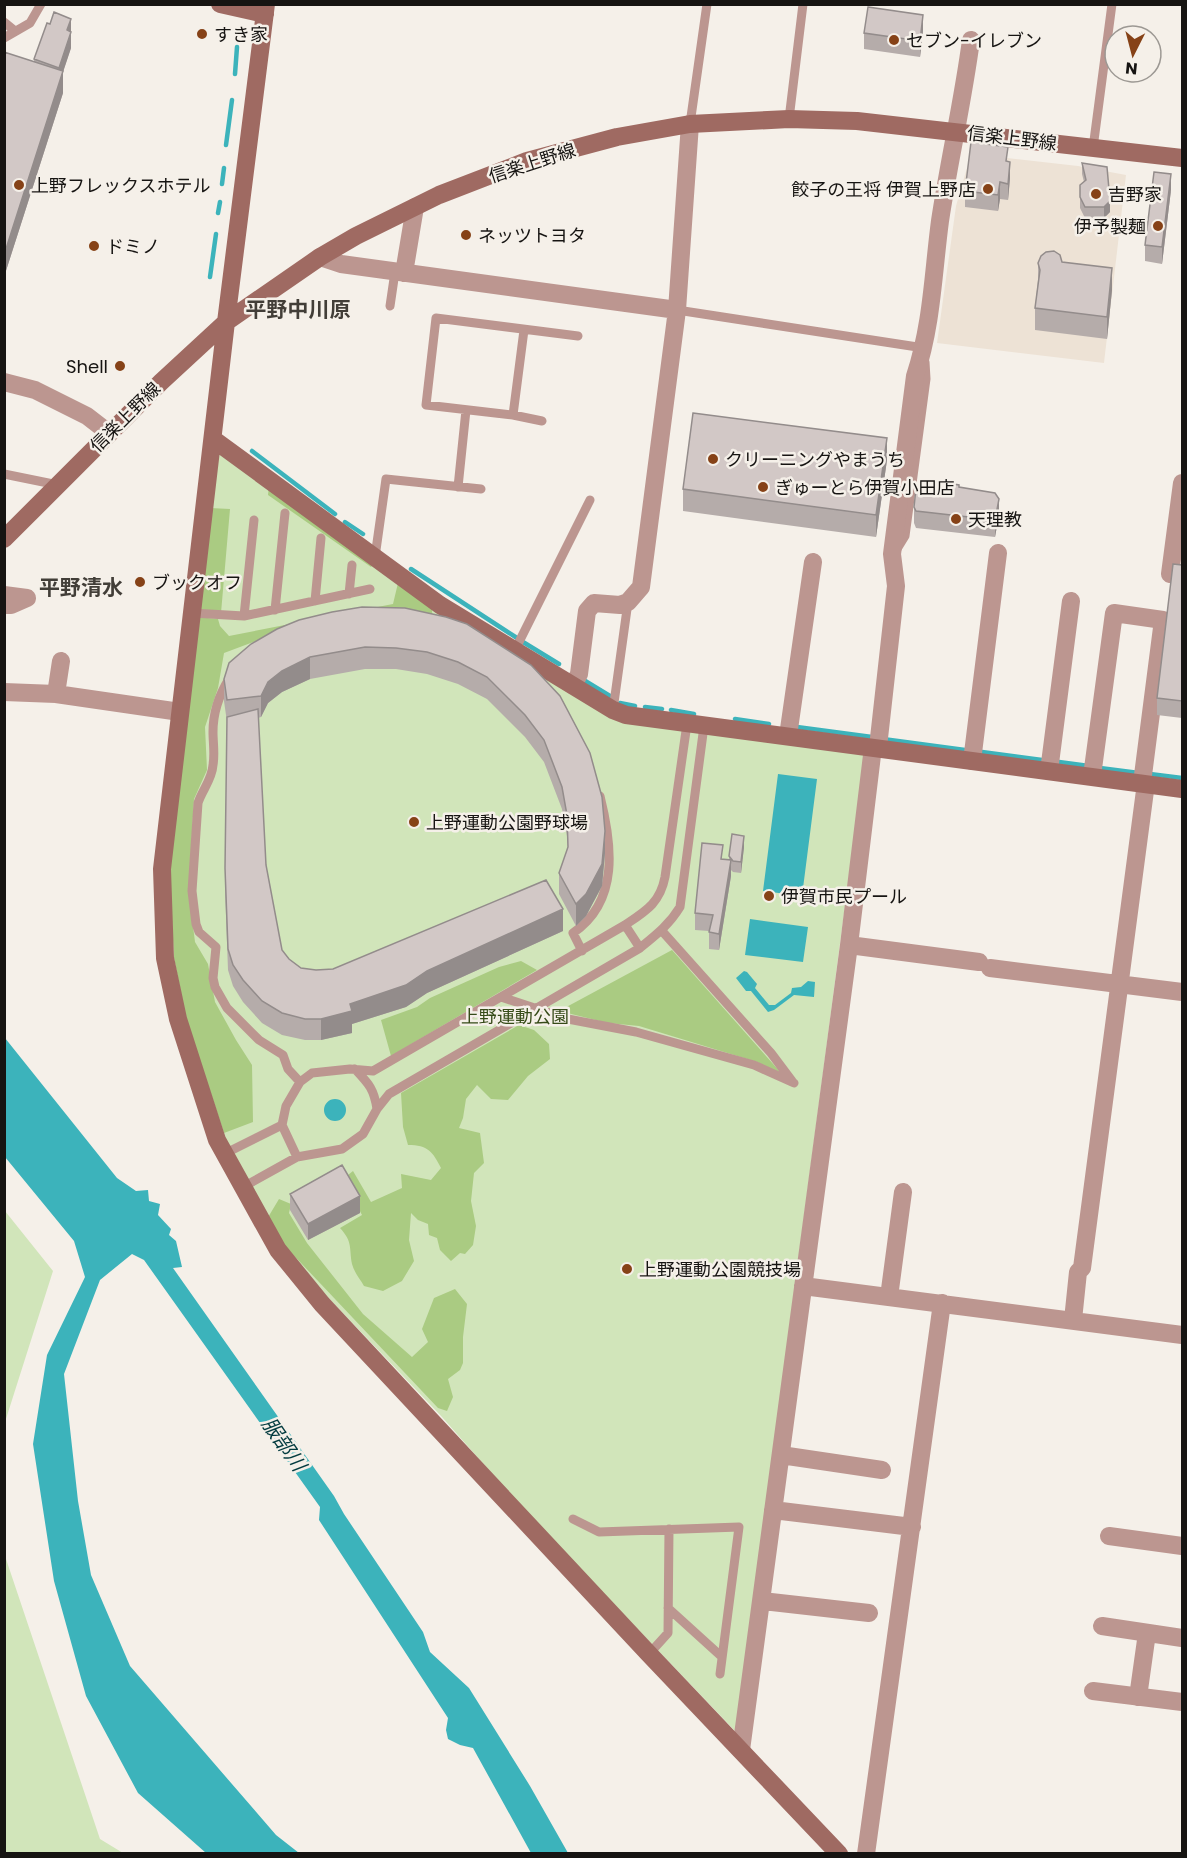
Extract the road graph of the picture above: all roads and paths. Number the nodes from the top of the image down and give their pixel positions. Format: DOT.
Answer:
graph roads {
  1 [pos="41,4"];
  2 [pos="220,4"];
  3 [pos="707,4"];
  4 [pos="803,4"];
  5 [pos="1112,4"];
  6 [pos="266,9"];
  7 [pos="4,22"];
  8 [pos="15,31"];
  9 [pos="4,38"];
  10 [pos="971,40"];
  11 [pos="789,119"];
  12 [pos="690,124"];
  13 [pos="955,132"];
  14 [pos="1093,148"];
  15 [pos="1182,158"];
  16 [pos="415,207"];
  17 [pos="320,256"];
  18 [pos="399,273"];
  19 [pos="390,306"];
  20 [pos="677,310"];
  21 [pos="226,322"];
  22 [pos="524,330"];
  23 [pos="578,336"];
  24 [pos="924,348"];
  25 [pos="4,382"];
  26 [pos="466,410"];
  27 [pos="513,415"];
  28 [pos="542,421"];
  29 [pos="109,433"];
  30 [pos="213,439"];
  31 [pos="4,474"];
  32 [pos="1182,483"];
  33 [pos="58,485"];
  34 [pos="458,487"];
  35 [pos="482,489"];
  36 [pos="590,500"];
  37 [pos="285,513"];
  38 [pos="254,520"];
  39 [pos="321,538"];
  40 [pos="4,539"];
  41 [pos="999,553"];
  42 [pos="375,557"];
  43 [pos="813,562"];
  44 [pos="352,565"];
  45 [pos="1170,574"];
  46 [pos="370,590"];
  47 [pos="349,594"];
  48 [pos="4,596"];
  49 [pos="315,601"];
  50 [pos="1071,601"];
  51 [pos="628,602"];
  52 [pos="4,605"];
  53 [pos="275,609"];
  54 [pos="192,613"];
  55 [pos="244,616"];
  56 [pos="515,650"];
  57 [pos="61,661"];
  58 [pos="238,669"];
  59 [pos="572,685"];
  60 [pos="4,692"];
  61 [pos="56,694"];
  62 [pos="613,710"];
  63 [pos="180,712"];
  64 [pos="695,725"];
  65 [pos="788,736"];
  66 [pos="876,747"];
  67 [pos="972,761"];
  68 [pos="1049,771"];
  69 [pos="1092,776"];
  70 [pos="1144,783"];
  71 [pos="597,784"];
  72 [pos="1182,789"];
  73 [pos="626,925"];
  74 [pos="662,931"];
  75 [pos="849,945"];
  76 [pos="640,948"];
  77 [pos="582,951"];
  78 [pos="1119,984"];
  79 [pos="1182,992"];
  80 [pos="501,997"];
  81 [pos="535,1009"];
  82 [pos="355,1069"];
  83 [pos="300,1082"];
  84 [pos="377,1109"];
  85 [pos="282,1125"];
  86 [pos="224,1154"];
  87 [pos="297,1157"];
  88 [pos="243,1187"];
  89 [pos="903,1192"];
  90 [pos="803,1286"];
  91 [pos="889,1297"];
  92 [pos="942,1303"];
  93 [pos="1073,1320"];
  94 [pos="1182,1335"];
  95 [pos="781,1455"];
  96 [pos="882,1470"];
  97 [pos="773,1510"];
  98 [pos="573,1519"];
  99 [pos="912,1527"];
  100 [pos="669,1529"];
  101 [pos="1109,1536"];
  102 [pos="1182,1546"];
  103 [pos="762,1601"];
  104 [pos="668,1608"];
  105 [pos="869,1613"];
  106 [pos="1102,1626"];
  107 [pos="1147,1633"];
  108 [pos="1182,1638"];
  109 [pos="649,1654"];
  110 [pos="722,1657"];
  111 [pos="720,1674"];
  112 [pos="1093,1691"];
  113 [pos="1138,1697"];
  114 [pos="1182,1702"];
  115 [pos="741,1750"];
  116 [pos="839,1854"];
  117 [pos="866,1854"];
  1 -- 8 [label="lane"];
  2 -- 6 [label="street"];
  3 -- 12 [label="lane"];
  4 -- 11 [label="lane"];
  5 -- 14 [label="lane"];
  6 -- 21 [label="street"];
  7 -- 8 [label="lane"];
  8 -- 9 [label="lane"];
  10 -- 13 [label="street"];
  11 -- 12 [label="street, 信楽上野線"];
  11 -- 13 [label="street, 信楽上野線"];
  12 -- 16 [label="street, 信楽上野線"];
  12 -- 20 [label="street"];
  13 -- 14 [label="street, 信楽上野線"];
  13 -- 24 [label="street"];
  14 -- 15 [label="street, 信楽上野線"];
  16 -- 17 [label="street, 信楽上野線"];
  16 -- 18 [label="street"];
  17 -- 18 [label="street"];
  17 -- 21 [label="street, 信楽上野線"];
  18 -- 19 [label="lane"];
  18 -- 20 [label="street"];
  20 -- 24 [label="lane"];
  20 -- 51 [label="street"];
  21 -- 29 [label="street, 信楽上野線"];
  21 -- 30 [label="street"];
  22 -- 23 [label="lane"];
  22 -- 26 [label="lane"];
  22 -- 27 [label="lane"];
  24 -- 66 [label="street"];
  25 -- 29 [label="street"];
  26 -- 27 [label="lane"];
  26 -- 34 [label="lane"];
  27 -- 28 [label="lane"];
  29 -- 33 [label="street, 信楽上野線"];
  30 -- 42 [label="street"];
  30 -- 54 [label="street"];
  31 -- 33 [label="lane"];
  32 -- 45 [label="street"];
  33 -- 40 [label="street, 信楽上野線"];
  34 -- 35 [label="lane"];
  34 -- 42 [label="lane"];
  36 -- 56 [label="lane"];
  37 -- 53 [label="lane"];
  38 -- 55 [label="lane"];
  39 -- 49 [label="lane"];
  41 -- 67 [label="street"];
  42 -- 56 [label="street"];
  43 -- 65 [label="street"];
  44 -- 47 [label="lane"];
  46 -- 47 [label="lane"];
  47 -- 49 [label="lane"];
  48 -- 52 [label="street"];
  49 -- 53 [label="lane"];
  50 -- 68 [label="street"];
  51 -- 59 [label="street"];
  51 -- 62 [label="lane"];
  53 -- 55 [label="lane"];
  54 -- 55 [label="lane"];
  54 -- 63 [label="street"];
  56 -- 59 [label="street"];
  57 -- 61 [label="street"];
  58 -- 83 [label="lane"];
  59 -- 62 [label="street"];
  60 -- 61 [label="street"];
  61 -- 63 [label="street"];
  62 -- 64 [label="street"];
  63 -- 86 [label="street"];
  64 -- 65 [label="street"];
  64 -- 73 [label="lane"];
  64 -- 74 [label="lane"];
  65 -- 66 [label="street"];
  66 -- 67 [label="street"];
  66 -- 75 [label="street"];
  67 -- 68 [label="street"];
  68 -- 69 [label="street"];
  69 -- 70 [label="street"];
  69 -- 70 [label="street"];
  70 -- 72 [label="street"];
  70 -- 78 [label="street"];
  71 -- 77 [label="lane"];
  73 -- 76 [label="lane"];
  73 -- 77 [label="lane"];
  74 -- 76 [label="lane"];
  74 -- 81 [label="lane"];
  75 -- 78 [label="street"];
  75 -- 90 [label="street"];
  76 -- 81 [label="lane"];
  77 -- 80 [label="lane"];
  78 -- 79 [label="street"];
  78 -- 93 [label="street"];
  80 -- 81 [label="lane"];
  80 -- 82 [label="lane"];
  81 -- 84 [label="lane"];
  82 -- 83 [label="lane"];
  82 -- 84 [label="lane"];
  83 -- 85 [label="lane"];
  84 -- 87 [label="lane"];
  85 -- 86 [label="lane"];
  85 -- 87 [label="lane"];
  86 -- 88 [label="street"];
  87 -- 88 [label="lane"];
  88 -- 109 [label="street"];
  89 -- 91 [label="street"];
  90 -- 91 [label="street"];
  90 -- 95 [label="street"];
  91 -- 92 [label="street"];
  92 -- 93 [label="street"];
  92 -- 99 [label="street"];
  93 -- 94 [label="street"];
  95 -- 96 [label="street"];
  95 -- 97 [label="street"];
  97 -- 99 [label="street"];
  97 -- 103 [label="street"];
  98 -- 100 [label="lane"];
  99 -- 117 [label="street"];
  100 -- 104 [label="lane"];
  100 -- 110 [label="lane"];
  101 -- 102 [label="street"];
  103 -- 105 [label="street"];
  103 -- 115 [label="street"];
  104 -- 109 [label="lane"];
  104 -- 110 [label="lane"];
  106 -- 107 [label="street"];
  107 -- 108 [label="street"];
  107 -- 113 [label="street"];
  109 -- 115 [label="street"];
  110 -- 111 [label="lane"];
  112 -- 113 [label="street"];
  113 -- 114 [label="street"];
  115 -- 116 [label="street"];
}
